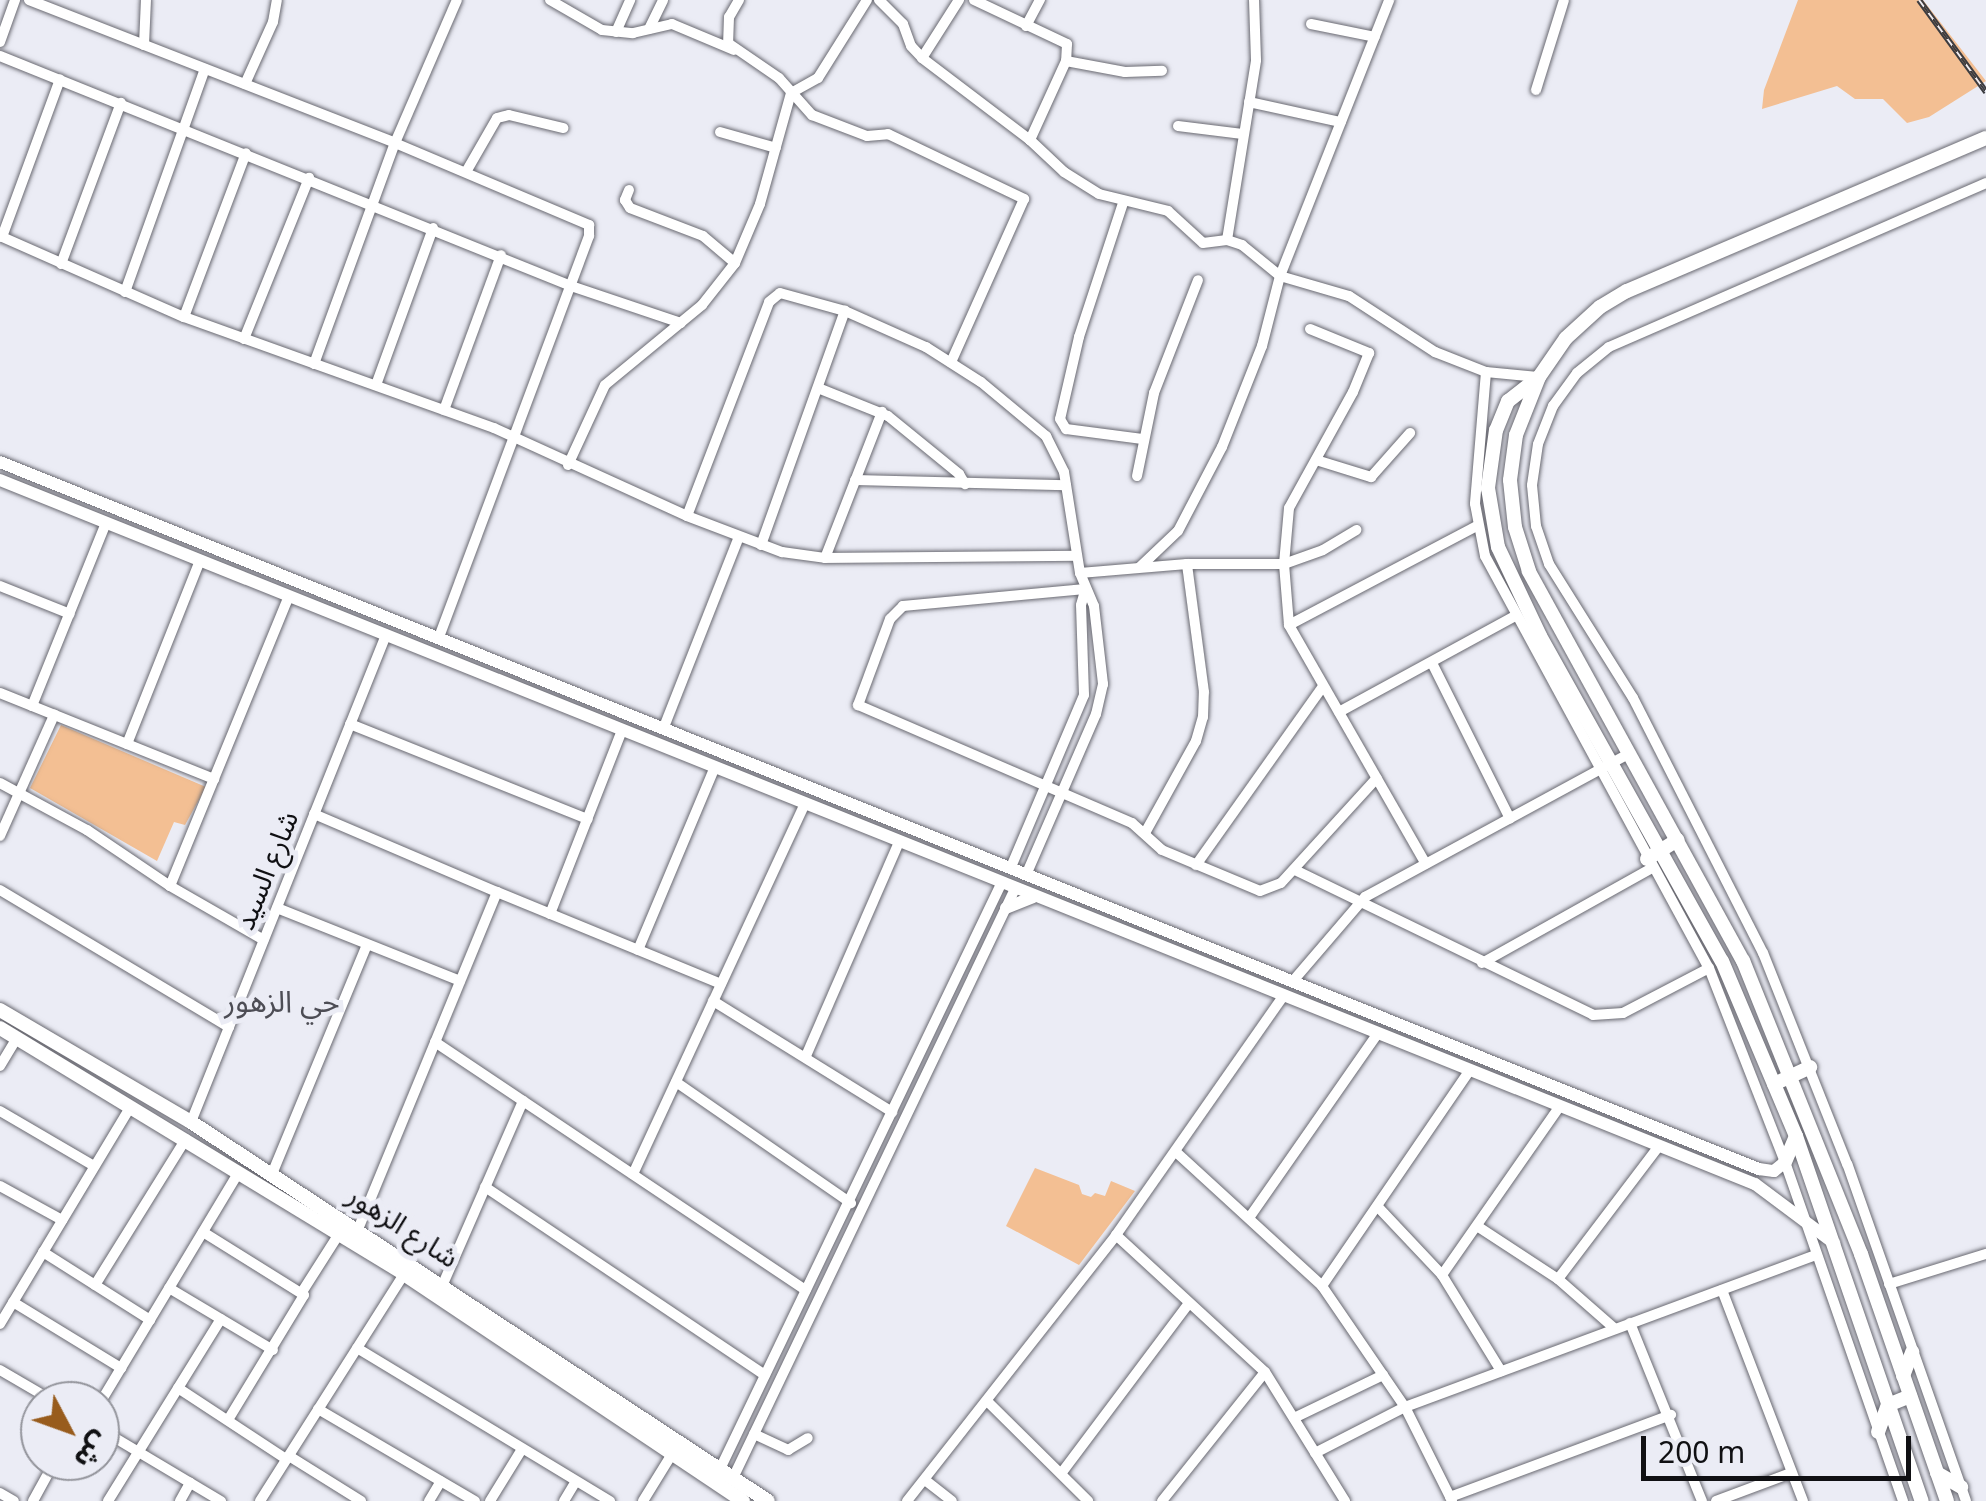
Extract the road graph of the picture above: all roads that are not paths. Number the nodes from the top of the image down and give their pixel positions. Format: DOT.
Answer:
graph roads {
  1 [pos="15,0"];
  2 [pos="29,0"];
  3 [pos="146,0"];
  4 [pos="277,0"];
  5 [pos="458,0"];
  6 [pos="550,0"];
  7 [pos="630,0"];
  8 [pos="664,0"];
  9 [pos="738,0"];
  10 [pos="867,0"];
  11 [pos="879,0"];
  12 [pos="960,0"];
  13 [pos="974,0"];
  14 [pos="1040,0"];
  15 [pos="1254,0"];
  16 [pos="1389,0"];
  17 [pos="1564,0"];
  18 [pos="1311,24"];
  19 [pos="1026,26"];
  20 [pos="649,30"];
  21 [pos="616,32"];
  22 [pos="1374,37"];
  23 [pos="0,42"];
  24 [pos="144,45"];
  25 [pos="734,50"];
  26 [pos="0,56"];
  27 [pos="922,58"];
  28 [pos="1066,61"];
  29 [pos="206,69"];
  30 [pos="1162,70"];
  31 [pos="60,79"];
  32 [pos="246,84"];
  33 [pos="1536,90"];
  34 [pos="790,94"];
  35 [pos="1249,102"];
  36 [pos="121,103"];
  37 [pos="1341,122"];
  38 [pos="1178,126"];
  39 [pos="182,128"];
  40 [pos="563,128"];
  41 [pos="720,132"];
  42 [pos="1243,134"];
  43 [pos="1986,138"];
  44 [pos="1030,140"];
  45 [pos="395,143"];
  46 [pos="776,148"];
  47 [pos="246,153"];
  48 [pos="466,172"];
  49 [pos="309,178"];
  50 [pos="1986,183"];
  51 [pos="629,190"];
  52 [pos="1123,203"];
  53 [pos="372,204"];
  54 [pos="433,228"];
  55 [pos="1,237"];
  56 [pos="1227,240"];
  57 [pos="501,255"];
  58 [pos="734,263"];
  59 [pos="61,264"];
  60 [pos="1280,276"];
  61 [pos="1198,280"];
  62 [pos="571,286"];
  63 [pos="126,292"];
  64 [pos="846,311"];
  65 [pos="184,317"];
  66 [pos="681,324"];
  67 [pos="1310,329"];
  68 [pos="244,340"];
  69 [pos="951,362"];
  70 [pos="314,364"];
  71 [pos="1486,372"];
  72 [pos="1538,377"];
  73 [pos="376,386"];
  74 [pos="818,388"];
  75 [pos="444,410"];
  76 [pos="882,412"];
  77 [pos="1410,433"];
  78 [pos="514,438"];
  79 [pos="1142,440"];
  80 [pos="1316,460"];
  81 [pos="0,462"];
  82 [pos="568,465"];
  83 [pos="1137,476"];
  84 [pos="0,480"];
  85 [pos="855,480"];
  86 [pos="52,483"];
  87 [pos="965,484"];
  88 [pos="1066,486"];
  89 [pos="46,499"];
  90 [pos="688,516"];
  91 [pos="106,523"];
  92 [pos="1477,526"];
  93 [pos="1356,530"];
  94 [pos="740,537"];
  95 [pos="761,545"];
  96 [pos="1076,556"];
  97 [pos="825,558"];
  98 [pos="200,561"];
  99 [pos="1187,564"];
  100 [pos="1284,564"];
  101 [pos="1140,567"];
  102 [pos="1080,573"];
  103 [pos="0,586"];
  104 [pos="1085,590"];
  105 [pos="289,596"];
  106 [pos="70,614"];
  107 [pos="1516,616"];
  108 [pos="1559,625"];
  109 [pos="1290,626"];
  110 [pos="386,635"];
  111 [pos="439,638"];
  112 [pos="1535,639"];
  113 [pos="1432,663"];
  114 [pos="1323,686"];
  115 [pos="0,693"];
  116 [pos="594,700"];
  117 [pos="32,706"];
  118 [pos="1339,712"];
  119 [pos="54,715"];
  120 [pos="586,716"];
  121 [pos="350,724"];
  122 [pos="664,727"];
  123 [pos="622,730"];
  124 [pos="127,744"];
  125 [pos="1630,753"];
  126 [pos="1606,767"];
  127 [pos="715,768"];
  128 [pos="1376,778"];
  129 [pos="214,779"];
  130 [pos="0,784"];
  131 [pos="1046,786"];
  132 [pos="18,792"];
  133 [pos="1062,792"];
  134 [pos="805,804"];
  135 [pos="314,814"];
  136 [pos="588,819"];
  137 [pos="1510,819"];
  138 [pos="1145,833"];
  139 [pos="0,836"];
  140 [pos="1678,840"];
  141 [pos="899,842"];
  142 [pos="1653,859"];
  143 [pos="1426,864"];
  144 [pos="1196,865"];
  145 [pos="1011,867"];
  146 [pos="1294,870"];
  147 [pos="1027,874"];
  148 [pos="170,886"];
  149 [pos="1008,886"];
  150 [pos="0,890"];
  151 [pos="497,892"];
  152 [pos="1033,897"];
  153 [pos="1358,902"];
  154 [pos="276,908"];
  155 [pos="1006,908"];
  156 [pos="550,914"];
  157 [pos="1152,926"];
  158 [pos="264,940"];
  159 [pos="1146,940"];
  160 [pos="367,944"];
  161 [pos="638,950"];
  162 [pos="1482,963"];
  163 [pos="1709,968"];
  164 [pos="1293,981"];
  165 [pos="460,982"];
  166 [pos="721,984"];
  167 [pos="1284,995"];
  168 [pos="713,1001"];
  169 [pos="0,1010"];
  170 [pos="229,1027"];
  171 [pos="0,1028"];
  172 [pos="1378,1032"];
  173 [pos="17,1038"];
  174 [pos="435,1042"];
  175 [pos="806,1056"];
  176 [pos="0,1066"];
  177 [pos="1810,1067"];
  178 [pos="1470,1070"];
  179 [pos="94,1075"];
  180 [pos="1792,1076"];
  181 [pos="676,1082"];
  182 [pos="1774,1084"];
  183 [pos="522,1102"];
  184 [pos="131,1106"];
  185 [pos="1560,1106"];
  186 [pos="0,1111"];
  187 [pos="892,1112"];
  188 [pos="191,1122"];
  189 [pos="1796,1136"];
  190 [pos="186,1139"];
  191 [pos="1687,1140"];
  192 [pos="1659,1146"];
  193 [pos="1176,1152"];
  194 [pos="1682,1156"];
  195 [pos="1785,1162"];
  196 [pos="94,1166"];
  197 [pos="240,1172"];
  198 [pos="272,1174"];
  199 [pos="633,1174"];
  200 [pos="486,1187"];
  201 [pos="2,1191"];
  202 [pos="848,1202"];
  203 [pos="1378,1207"];
  204 [pos="860,1210"];
  205 [pos="1249,1218"];
  206 [pos="1804,1219"];
  207 [pos="62,1220"];
  208 [pos="1477,1226"];
  209 [pos="358,1229"];
  210 [pos="202,1232"];
  211 [pos="339,1234"];
  212 [pos="1116,1235"];
  213 [pos="1834,1243"];
  214 [pos="43,1252"];
  215 [pos="1816,1254"];
  216 [pos="1861,1254"];
  217 [pos="1986,1254"];
  218 [pos="1840,1260"];
  219 [pos="404,1274"];
  220 [pos="1442,1275"];
  221 [pos="1558,1279"];
  222 [pos="443,1284"];
  223 [pos="1889,1284"];
  224 [pos="95,1285"];
  225 [pos="1322,1286"];
  226 [pos="169,1288"];
  227 [pos="806,1290"];
  228 [pos="1722,1290"];
  229 [pos="302,1292"];
  230 [pos="13,1302"];
  231 [pos="1189,1303"];
  232 [pos="1594,1310"];
  233 [pos="221,1319"];
  234 [pos="150,1320"];
  235 [pos="1630,1323"];
  236 [pos="0,1324"];
  237 [pos="1614,1328"];
  238 [pos="1598,1334"];
  239 [pos="357,1348"];
  240 [pos="273,1350"];
  241 [pos="1912,1352"];
  242 [pos="564,1365"];
  243 [pos="121,1368"];
  244 [pos="1502,1370"];
  245 [pos="1265,1372"];
  246 [pos="765,1375"];
  247 [pos="1384,1376"];
  248 [pos="1903,1376"];
  249 [pos="555,1379"];
  250 [pos="113,1381"];
  251 [pos="178,1388"];
  252 [pos="1910,1396"];
  253 [pos="988,1402"];
  254 [pos="1888,1405"];
  255 [pos="1405,1407"];
  256 [pos="318,1409"];
  257 [pos="1671,1415"];
  258 [pos="1294,1418"];
  259 [pos="228,1420"];
  260 [pos="1878,1432"];
  261 [pos="754,1434"];
  262 [pos="808,1438"];
  263 [pos="120,1441"];
  264 [pos="522,1449"];
  265 [pos="136,1451"];
  266 [pos="1316,1453"];
  267 [pos="672,1454"];
  268 [pos="288,1457"];
  269 [pos="1063,1471"];
  270 [pos="1792,1472"];
  271 [pos="1937,1474"];
  272 [pos="925,1480"];
  273 [pos="440,1481"];
  274 [pos="576,1481"];
  275 [pos="190,1483"];
  276 [pos="726,1485"];
  277 [pos="0,1493"];
  278 [pos="1964,1494"];
  279 [pos="1452,1499"];
  280 [pos="14,1501"];
  281 [pos="108,1501"];
  282 [pos="180,1501"];
  283 [pos="221,1501"];
  284 [pos="260,1501"];
  285 [pos="362,1501"];
  286 [pos="429,1501"];
  287 [pos="475,1501"];
  288 [pos="490,1501"];
  289 [pos="564,1501"];
  290 [pos="610,1501"];
  291 [pos="643,1501"];
  292 [pos="743,1501"];
  293 [pos="768,1501"];
  294 [pos="908,1501"];
  295 [pos="952,1501"];
  296 [pos="1088,1501"];
  297 [pos="1162,1501"];
  298 [pos="1346,1501"];
  299 [pos="1702,1501"];
  300 [pos="1716,1501"];
  301 [pos="1804,1501"];
  302 [pos="1903,1501"];
  303 [pos="1922,1501"];
  304 [pos="1947,1501"];
  1 -- 23 [label="street"];
  2 -- 24 [label="street"];
  3 -- 24 [label="street"];
  4 -- 32 [label="street"];
  5 -- 45 [label="street"];
  6 -- 21 [label="street"];
  7 -- 21 [label="street"];
  8 -- 20 [label="street"];
  9 -- 25 [label="street"];
  10 -- 34 [label="street"];
  11 -- 27 [label="street"];
  12 -- 27 [label="street"];
  13 -- 19 [label="street"];
  14 -- 19 [label="street"];
  15 -- 35 [label="street"];
  16 -- 22 [label="street"];
  17 -- 33 [label="street"];
  18 -- 22 [label="street"];
  19 -- 28 [label="street"];
  20 -- 21 [label="street"];
  20 -- 25 [label="street"];
  22 -- 37 [label="street"];
  24 -- 29 [label="street"];
  25 -- 34 [label="street"];
  26 -- 31 [label="street"];
  27 -- 44 [label="street"];
  28 -- 30 [label="street"];
  28 -- 44 [label="street"];
  29 -- 32 [label="street"];
  29 -- 39 [label="street"];
  31 -- 36 [label="street"];
  31 -- 55 [label="street"];
  32 -- 45 [label="street"];
  34 -- 46 [label="street"];
  34 -- 69 [label="street"];
  35 -- 37 [label="street"];
  35 -- 42 [label="street"];
  36 -- 39 [label="street"];
  36 -- 59 [label="street"];
  37 -- 60 [label="street"];
  38 -- 42 [label="street"];
  39 -- 47 [label="street"];
  39 -- 63 [label="street"];
  40 -- 48 [label="street"];
  41 -- 46 [label="street"];
  42 -- 56 [label="street"];
  43 -- 72 [label="main road"];
  44 -- 52 [label="street"];
  45 -- 48 [label="street"];
  45 -- 53 [label="street"];
  46 -- 58 [label="street"];
  47 -- 49 [label="street"];
  47 -- 65 [label="street"];
  48 -- 62 [label="street"];
  49 -- 53 [label="street"];
  49 -- 68 [label="street"];
  50 -- 177 [label="street"];
  51 -- 58 [label="street"];
  52 -- 56 [label="street"];
  52 -- 79 [label="street"];
  53 -- 54 [label="street"];
  53 -- 70 [label="street"];
  54 -- 57 [label="street"];
  54 -- 73 [label="street"];
  55 -- 59 [label="street"];
  56 -- 60 [label="street"];
  57 -- 62 [label="street"];
  57 -- 75 [label="street"];
  58 -- 66 [label="street"];
  59 -- 63 [label="street"];
  60 -- 71 [label="street"];
  60 -- 101 [label="street"];
  61 -- 79 [label="street"];
  62 -- 66 [label="street"];
  62 -- 78 [label="street"];
  63 -- 65 [label="street"];
  64 -- 69 [label="street"];
  64 -- 74 [label="street"];
  64 -- 90 [label="street"];
  65 -- 68 [label="street"];
  66 -- 82 [label="street"];
  67 -- 80 [label="street"];
  68 -- 70 [label="street"];
  69 -- 88 [label="street"];
  70 -- 73 [label="street"];
  71 -- 72 [label="street"];
  71 -- 92 [label="street"];
  72 -- 108 [label="main road"];
  72 -- 112 [label="main road"];
  73 -- 75 [label="street"];
  74 -- 76 [label="street"];
  74 -- 95 [label="street"];
  75 -- 78 [label="street"];
  76 -- 85 [label="street"];
  76 -- 87 [label="street"];
  77 -- 80 [label="street"];
  78 -- 82 [label="street"];
  78 -- 111 [label="street"];
  79 -- 83 [label="street"];
  80 -- 100 [label="street"];
  81 -- 86 [label="street"];
  82 -- 90 [label="street"];
  84 -- 89 [label="street"];
  85 -- 87 [label="street"];
  85 -- 97 [label="street"];
  86 -- 89 [label="street"];
  86 -- 111 [label="street"];
  87 -- 88 [label="street"];
  88 -- 96 [label="street"];
  89 -- 91 [label="street"];
  90 -- 94 [label="street"];
  91 -- 98 [label="street"];
  91 -- 106 [label="street"];
  92 -- 107 [label="street"];
  92 -- 109 [label="street"];
  93 -- 100 [label="street"];
  94 -- 95 [label="street"];
  94 -- 122 [label="street"];
  95 -- 97 [label="street"];
  96 -- 97 [label="street"];
  96 -- 102 [label="street"];
  98 -- 105 [label="street"];
  98 -- 124 [label="street"];
  99 -- 100 [label="street"];
  99 -- 101 [label="street"];
  99 -- 138 [label="street"];
  100 -- 109 [label="street"];
  101 -- 102 [label="street"];
  102 -- 104 [label="street"];
  103 -- 106 [label="street"];
  104 -- 131 [label="street"];
  104 -- 131 [label="street"];
  104 -- 133 [label="street"];
  105 -- 110 [label="street"];
  105 -- 129 [label="street"];
  106 -- 117 [label="street"];
  107 -- 112 [label="street"];
  107 -- 113 [label="street"];
  108 -- 112 [label="main road"];
  108 -- 125 [label="main road"];
  109 -- 114 [label="street"];
  110 -- 120 [label="street"];
  110 -- 121 [label="street, شارع السيد"];
  111 -- 116 [label="street"];
  112 -- 126 [label="main road"];
  113 -- 118 [label="street"];
  113 -- 137 [label="street"];
  114 -- 118 [label="street"];
  114 -- 144 [label="street"];
  115 -- 117 [label="street"];
  116 -- 120 [label="street"];
  116 -- 122 [label="street"];
  117 -- 119 [label="street"];
  118 -- 128 [label="street"];
  119 -- 124 [label="street"];
  119 -- 132 [label="street"];
  120 -- 123 [label="street"];
  121 -- 135 [label="street, شارع السيد"];
  121 -- 136 [label="street"];
  122 -- 145 [label="street"];
  123 -- 127 [label="street"];
  123 -- 136 [label="street"];
  124 -- 129 [label="street"];
  125 -- 126 [label="street"];
  125 -- 140 [label="main road"];
  126 -- 137 [label="street"];
  126 -- 142 [label="main road"];
  127 -- 134 [label="street"];
  127 -- 161 [label="street"];
  128 -- 143 [label="street"];
  128 -- 146 [label="street"];
  129 -- 148 [label="street"];
  130 -- 132 [label="street"];
  131 -- 133 [label="street"];
  131 -- 145 [label="street"];
  132 -- 139 [label="street"];
  132 -- 148 [label="street"];
  133 -- 138 [label="street"];
  133 -- 147 [label="street"];
  134 -- 141 [label="street"];
  134 -- 166 [label="street"];
  135 -- 151 [label="street"];
  135 -- 154 [label="street, شارع السيد"];
  136 -- 156 [label="street"];
  137 -- 143 [label="street"];
  138 -- 144 [label="street"];
  140 -- 142 [label="main road"];
  140 -- 180 [label="main road"];
  141 -- 149 [label="street"];
  141 -- 175 [label="street"];
  142 -- 162 [label="street"];
  142 -- 163 [label="street"];
  142 -- 182 [label="main road"];
  143 -- 153 [label="street"];
  144 -- 146 [label="street"];
  145 -- 147 [label="street"];
  146 -- 153 [label="street"];
  147 -- 157 [label="street"];
  148 -- 158 [label="street"];
  149 -- 152 [label="street"];
  149 -- 155 [label="street"];
  149 -- 187 [label="street"];
  150 -- 170 [label="street"];
  151 -- 156 [label="street"];
  151 -- 165 [label="street"];
  152 -- 155 [label="street"];
  152 -- 159 [label="street"];
  153 -- 162 [label="street"];
  153 -- 164 [label="street"];
  154 -- 158 [label="street, شارع السيد"];
  154 -- 160 [label="street"];
  155 -- 204 [label="street"];
  156 -- 161 [label="street"];
  157 -- 159 [label="street"];
  157 -- 164 [label="street"];
  158 -- 170 [label="street, شارع السيد"];
  159 -- 167 [label="street"];
  160 -- 165 [label="street"];
  160 -- 198 [label="street"];
  161 -- 166 [label="street"];
  162 -- 163 [label="street"];
  163 -- 195 [label="street"];
  164 -- 191 [label="street"];
  165 -- 174 [label="street"];
  166 -- 168 [label="street"];
  167 -- 172 [label="street"];
  167 -- 193 [label="street"];
  168 -- 175 [label="street"];
  168 -- 181 [label="street"];
  169 -- 179 [label="main road, شارع الزهور"];
  170 -- 188 [label="street, شارع السيد"];
  171 -- 173 [label="main road, شارع الزهور"];
  172 -- 178 [label="street"];
  172 -- 205 [label="street"];
  173 -- 176 [label="street"];
  173 -- 179 [label="main road, شارع الزهور"];
  174 -- 183 [label="street"];
  174 -- 209 [label="street"];
  175 -- 187 [label="street"];
  177 -- 180 [label="main road"];
  177 -- 223 [label="street"];
  178 -- 185 [label="street"];
  178 -- 203 [label="street"];
  179 -- 184 [label="main road, شارع الزهور"];
  179 -- 188 [label="main road, شارع الزهور"];
  180 -- 182 [label="main road"];
  180 -- 216 [label="main road"];
  181 -- 199 [label="street"];
  181 -- 202 [label="street"];
  182 -- 189 [label="main road"];
  183 -- 199 [label="street"];
  183 -- 200 [label="street"];
  184 -- 190 [label="main road, شارع الزهور"];
  184 -- 196 [label="street"];
  185 -- 192 [label="street"];
  185 -- 208 [label="street"];
  186 -- 196 [label="street"];
  187 -- 202 [label="street"];
  188 -- 198 [label="main road, شارع الزهور"];
  189 -- 195 [label="main road"];
  189 -- 213 [label="main road"];
  190 -- 197 [label="main road, شارع الزهور"];
  190 -- 224 [label="street"];
  191 -- 194 [label="street"];
  191 -- 195 [label="street"];
  192 -- 194 [label="street"];
  192 -- 221 [label="street"];
  193 -- 205 [label="street"];
  193 -- 212 [label="street"];
  194 -- 206 [label="street"];
  195 -- 206 [label="street"];
  196 -- 207 [label="street"];
  197 -- 210 [label="street"];
  197 -- 211 [label="main road, شارع الزهور"];
  198 -- 209 [label="main road, شارع الزهور"];
  199 -- 227 [label="street"];
  200 -- 222 [label="street"];
  200 -- 246 [label="street"];
  201 -- 207 [label="street"];
  202 -- 204 [label="street"];
  202 -- 227 [label="street"];
  203 -- 220 [label="street"];
  203 -- 225 [label="street"];
  204 -- 261 [label="street"];
  205 -- 225 [label="street"];
  206 -- 213 [label="street"];
  206 -- 215 [label="street"];
  207 -- 214 [label="street"];
  208 -- 220 [label="street"];
  208 -- 221 [label="street"];
  209 -- 222 [label="main road, شارع الزهور"];
  210 -- 226 [label="street"];
  210 -- 229 [label="street"];
  211 -- 219 [label="main road, شارع الزهور"];
  211 -- 229 [label="street"];
  212 -- 231 [label="street"];
  212 -- 253 [label="street"];
  213 -- 218 [label="main road"];
  214 -- 224 [label="street"];
  214 -- 230 [label="street"];
  215 -- 228 [label="street"];
  215 -- 260 [label="street"];
  216 -- 218 [label="main road"];
  216 -- 248 [label="main road"];
  217 -- 223 [label="street"];
  218 -- 254 [label="main road"];
  219 -- 239 [label="street"];
  219 -- 249 [label="main road, شارع الزهور"];
  220 -- 244 [label="street"];
  221 -- 232 [label="street"];
  222 -- 242 [label="main road, شارع الزهور"];
  223 -- 241 [label="street"];
  224 -- 234 [label="street"];
  225 -- 247 [label="street"];
  226 -- 233 [label="street"];
  226 -- 234 [label="street"];
  227 -- 246 [label="street"];
  228 -- 235 [label="street"];
  228 -- 270 [label="street"];
  229 -- 240 [label="street"];
  230 -- 236 [label="street"];
  230 -- 243 [label="street"];
  231 -- 245 [label="street"];
  231 -- 269 [label="street"];
  232 -- 237 [label="street"];
  232 -- 238 [label="street"];
  233 -- 240 [label="street"];
  233 -- 251 [label="street"];
  234 -- 243 [label="street"];
  235 -- 237 [label="street"];
  235 -- 257 [label="street"];
  237 -- 238 [label="street"];
  238 -- 244 [label="street"];
  239 -- 256 [label="street"];
  239 -- 264 [label="street"];
  240 -- 259 [label="street"];
  241 -- 248 [label="main road"];
  241 -- 278 [label="street"];
  242 -- 249 [label="main road"];
  242 -- 276 [label="main road, شارع الزهور"];
  243 -- 250 [label="street"];
  244 -- 255 [label="street"];
  245 -- 258 [label="street"];
  245 -- 297 [label="street"];
  246 -- 276 [label="street"];
  247 -- 255 [label="street"];
  247 -- 258 [label="street"];
  248 -- 252 [label="main road"];
  249 -- 267 [label="main road, شارع الزهور"];
  251 -- 259 [label="street"];
  251 -- 265 [label="street"];
  252 -- 254 [label="main road"];
  252 -- 271 [label="main road"];
  253 -- 269 [label="street"];
  253 -- 272 [label="street"];
  254 -- 260 [label="main road"];
  254 -- 303 [label="main road"];
  255 -- 266 [label="street"];
  255 -- 279 [label="street"];
  256 -- 268 [label="street"];
  256 -- 273 [label="street"];
  257 -- 279 [label="street"];
  257 -- 299 [label="street"];
  258 -- 266 [label="street"];
  259 -- 268 [label="street"];
  260 -- 302 [label="street"];
  261 -- 262 [label="street"];
  261 -- 276 [label="street"];
  263 -- 265 [label="street"];
  264 -- 274 [label="street"];
  264 -- 288 [label="street"];
  265 -- 275 [label="street"];
  265 -- 281 [label="street"];
  266 -- 298 [label="street"];
  267 -- 276 [label="main road, شارع الزهور"];
  267 -- 291 [label="street"];
  268 -- 284 [label="street"];
  268 -- 285 [label="street"];
  269 -- 296 [label="street"];
  270 -- 300 [label="street"];
  270 -- 301 [label="street"];
  271 -- 278 [label="main road"];
  271 -- 304 [label="main road"];
  272 -- 294 [label="street"];
  272 -- 295 [label="street"];
  273 -- 286 [label="street"];
  273 -- 287 [label="street"];
  274 -- 289 [label="street"];
  274 -- 290 [label="street"];
  275 -- 282 [label="street"];
  275 -- 283 [label="street"];
  276 -- 292 [label="main road, شارع الزهور"];
  276 -- 293 [label="main road, شارع الزهور"];
  277 -- 280 [label="street"];
}
